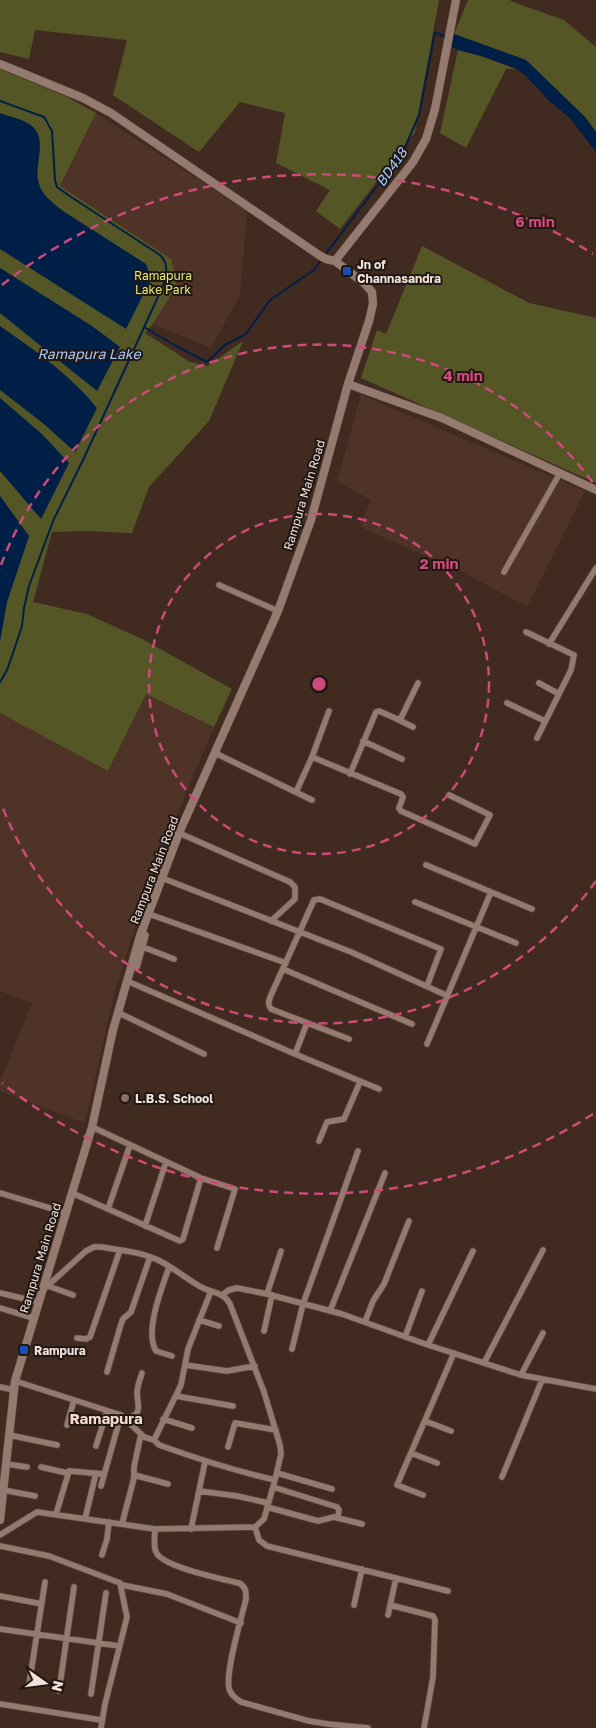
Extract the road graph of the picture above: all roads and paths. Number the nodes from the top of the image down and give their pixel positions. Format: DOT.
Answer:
graph roads {
  1 [pos="456,0"];
  2 [pos="0,64"];
  3 [pos="335,260"];
  4 [pos="348,384"];
  5 [pos="560,474"];
  6 [pos="596,490"];
  7 [pos="596,568"];
  8 [pos="504,572"];
  9 [pos="219,586"];
  10 [pos="278,611"];
  11 [pos="526,632"];
  12 [pos="549,644"];
  13 [pos="418,683"];
  14 [pos="539,683"];
  15 [pos="559,694"];
  16 [pos="506,703"];
  17 [pos="329,711"];
  18 [pos="397,719"];
  19 [pos="546,721"];
  20 [pos="413,727"];
  21 [pos="537,738"];
  22 [pos="364,741"];
  23 [pos="215,753"];
  24 [pos="312,757"];
  25 [pos="402,759"];
  26 [pos="350,774"];
  27 [pos="296,792"];
  28 [pos="449,795"];
  29 [pos="312,800"];
  30 [pos="179,833"];
  31 [pos="426,865"];
  32 [pos="162,878"];
  33 [pos="491,892"];
  34 [pos="415,902"];
  35 [pos="532,909"];
  36 [pos="149,914"];
  37 [pos="271,921"];
  38 [pos="477,927"];
  39 [pos="142,932"];
  40 [pos="299,932"];
  41 [pos="516,943"];
  42 [pos="143,947"];
  43 [pos="174,959"];
  44 [pos="286,963"];
  45 [pos="132,966"];
  46 [pos="283,969"];
  47 [pos="127,981"];
  48 [pos="427,986"];
  49 [pos="448,996"];
  50 [pos="119,1013"];
  51 [pos="307,1023"];
  52 [pos="412,1024"];
  53 [pos="349,1039"];
  54 [pos="427,1044"];
  55 [pos="204,1054"];
  56 [pos="295,1054"];
  57 [pos="360,1082"];
  58 [pos="379,1090"];
  59 [pos="92,1127"];
  60 [pos="319,1141"];
  61 [pos="130,1145"];
  62 [pos="358,1151"];
  63 [pos="166,1162"];
  64 [pos="385,1173"];
  65 [pos="201,1178"];
  66 [pos="0,1193"];
  67 [pos="72,1193"];
  68 [pos="108,1209"];
  69 [pos="66,1213"];
  70 [pos="409,1221"];
  71 [pos="145,1226"];
  72 [pos="217,1248"];
  73 [pos="120,1250"];
  74 [pos="543,1250"];
  75 [pos="281,1251"];
  76 [pos="473,1251"];
  77 [pos="150,1257"];
  78 [pos="169,1267"];
  79 [pos="48,1286"];
  80 [pos="210,1291"];
  81 [pos="422,1291"];
  82 [pos="41,1292"];
  83 [pos="0,1293"];
  84 [pos="270,1294"];
  85 [pos="74,1295"];
  86 [pos="222,1295"];
  87 [pos="38,1302"];
  88 [pos="303,1304"];
  89 [pos="0,1308"];
  90 [pos="330,1311"];
  91 [pos="33,1318"];
  92 [pos="198,1320"];
  93 [pos="365,1322"];
  94 [pos="219,1326"];
  95 [pos="264,1331"];
  96 [pos="543,1334"];
  97 [pos="405,1336"];
  98 [pos="77,1338"];
  99 [pos="428,1345"];
  100 [pos="292,1349"];
  101 [pos="454,1353"];
  102 [pos="172,1356"];
  103 [pos="484,1363"];
  104 [pos="185,1365"];
  105 [pos="255,1366"];
  106 [pos="107,1372"];
  107 [pos="142,1373"];
  108 [pos="521,1375"];
  109 [pos="542,1380"];
  110 [pos="15,1381"];
  111 [pos="0,1387"];
  112 [pos="596,1389"];
  113 [pos="14,1390"];
  114 [pos="176,1396"];
  115 [pos="74,1400"];
  116 [pos="233,1406"];
  117 [pos="107,1411"];
  118 [pos="123,1417"];
  119 [pos="163,1419"];
  120 [pos="425,1421"];
  121 [pos="67,1425"];
  122 [pos="192,1428"];
  123 [pos="276,1430"];
  124 [pos="451,1431"];
  125 [pos="141,1434"];
  126 [pos="9,1435"];
  127 [pos="154,1440"];
  128 [pos="57,1445"];
  129 [pos="96,1446"];
  130 [pos="228,1446"];
  131 [pos="411,1453"];
  132 [pos="205,1462"];
  133 [pos="437,1463"];
  134 [pos="28,1467"];
  135 [pos="41,1467"];
  136 [pos="4,1468"];
  137 [pos="67,1473"];
  138 [pos="96,1473"];
  139 [pos="277,1473"];
  140 [pos="104,1474"];
  141 [pos="134,1475"];
  142 [pos="502,1477"];
  143 [pos="276,1480"];
  144 [pos="168,1484"];
  145 [pos="102,1486"];
  146 [pos="273,1487"];
  147 [pos="332,1489"];
  148 [pos="199,1491"];
  149 [pos="2,1495"];
  150 [pos="423,1495"];
  151 [pos="35,1496"];
  152 [pos="268,1505"];
  153 [pos="56,1514"];
  154 [pos="338,1518"];
  155 [pos="85,1519"];
  156 [pos="0,1520"];
  157 [pos="109,1522"];
  158 [pos="122,1524"];
  159 [pos="362,1524"];
  160 [pos="255,1527"];
  161 [pos="155,1529"];
  162 [pos="191,1529"];
  163 [pos="0,1535"];
  164 [pos="0,1546"];
  165 [pos="102,1555"];
  166 [pos="362,1569"];
  167 [pos="396,1578"];
  168 [pos="45,1582"];
  169 [pos="122,1585"];
  170 [pos="74,1587"];
  171 [pos="448,1591"];
  172 [pos="106,1593"];
  173 [pos="0,1596"];
  174 [pos="42,1604"];
  175 [pos="354,1605"];
  176 [pos="390,1605"];
  177 [pos="388,1615"];
  178 [pos="241,1623"];
  179 [pos="0,1629"];
  180 [pos="36,1634"];
  181 [pos="67,1639"];
  182 [pos="98,1643"];
  183 [pos="119,1646"];
  184 [pos="29,1685"];
  185 [pos="59,1691"];
  186 [pos="91,1694"];
  187 [pos="0,1704"];
  188 [pos="101,1720"];
  189 [pos="101,1728"];
  190 [pos="368,1728"];
  191 [pos="424,1728"];
  1 -- 3 [label="main road"];
  2 -- 3 [label="main road"];
  3 -- 4 [label="main road, Rampura Main Road"];
  4 -- 5 [label="main road"];
  4 -- 10 [label="main road, Rampura Main Road"];
  5 -- 6 [label="main road"];
  5 -- 8 [label="street"];
  7 -- 12 [label="street"];
  9 -- 10 [label="street"];
  10 -- 23 [label="main road, Rampura Main Road"];
  11 -- 12 [label="street"];
  12 -- 15 [label="street"];
  13 -- 18 [label="street"];
  14 -- 15 [label="street"];
  15 -- 19 [label="street"];
  16 -- 19 [label="street"];
  17 -- 24 [label="street"];
  18 -- 20 [label="street"];
  18 -- 22 [label="street"];
  19 -- 21 [label="street"];
  22 -- 25 [label="street"];
  22 -- 26 [label="street"];
  23 -- 27 [label="street"];
  23 -- 30 [label="main road, Rampura Main Road"];
  24 -- 26 [label="street"];
  24 -- 27 [label="street"];
  26 -- 28 [label="street"];
  27 -- 29 [label="street"];
  30 -- 32 [label="main road, Rampura Main Road"];
  30 -- 37 [label="street"];
  31 -- 33 [label="street"];
  32 -- 36 [label="main road, Rampura Main Road"];
  32 -- 37 [label="street"];
  33 -- 35 [label="street"];
  33 -- 38 [label="street"];
  34 -- 38 [label="street"];
  36 -- 39 [label="main road, Rampura Main Road"];
  36 -- 44 [label="street"];
  37 -- 40 [label="street"];
  38 -- 41 [label="street"];
  38 -- 49 [label="street"];
  39 -- 42 [label="street"];
  39 -- 45 [label="main road, Rampura Main Road"];
  40 -- 44 [label="street"];
  40 -- 48 [label="street"];
  40 -- 48 [label="street"];
  42 -- 43 [label="street"];
  42 -- 45 [label="street"];
  44 -- 46 [label="street"];
  45 -- 47 [label="main road, Rampura Main Road"];
  46 -- 51 [label="street"];
  46 -- 52 [label="street"];
  47 -- 50 [label="main road, Rampura Main Road"];
  47 -- 56 [label="street"];
  48 -- 49 [label="street"];
  49 -- 54 [label="street"];
  50 -- 55 [label="street"];
  50 -- 59 [label="main road, Rampura Main Road"];
  51 -- 53 [label="street"];
  51 -- 56 [label="street"];
  56 -- 57 [label="street"];
  57 -- 58 [label="street"];
  57 -- 60 [label="street"];
  59 -- 61 [label="street"];
  59 -- 67 [label="main road, Rampura Main Road"];
  61 -- 63 [label="street"];
  61 -- 68 [label="street"];
  62 -- 88 [label="street"];
  63 -- 65 [label="street"];
  63 -- 71 [label="street"];
  64 -- 90 [label="street"];
  65 -- 71 [label="street"];
  65 -- 72 [label="street"];
  66 -- 69 [label="street"];
  67 -- 68 [label="street"];
  67 -- 69 [label="main road, Rampura Main Road"];
  68 -- 71 [label="street"];
  69 -- 82 [label="main road, Rampura Main Road"];
  70 -- 93 [label="street"];
  73 -- 77 [label="street"];
  73 -- 79 [label="street"];
  73 -- 98 [label="street"];
  74 -- 103 [label="street"];
  75 -- 84 [label="street"];
  76 -- 99 [label="street"];
  77 -- 78 [label="street"];
  77 -- 106 [label="street"];
  78 -- 80 [label="street"];
  78 -- 102 [label="street"];
  79 -- 82 [label="street"];
  79 -- 85 [label="street"];
  80 -- 86 [label="street"];
  80 -- 92 [label="street"];
  81 -- 97 [label="street"];
  82 -- 87 [label="main road, Rampura Main Road"];
  83 -- 87 [label="street"];
  84 -- 86 [label="street"];
  84 -- 88 [label="street"];
  84 -- 95 [label="street"];
  86 -- 105 [label="street"];
  87 -- 91 [label="main road, Rampura Main Road"];
  88 -- 90 [label="street"];
  88 -- 100 [label="street"];
  89 -- 91 [label="street"];
  90 -- 93 [label="street"];
  91 -- 110 [label="main road, Rampura Main Road"];
  92 -- 94 [label="street"];
  92 -- 104 [label="street"];
  93 -- 97 [label="street"];
  96 -- 108 [label="street"];
  97 -- 99 [label="street"];
  99 -- 101 [label="street"];
  101 -- 103 [label="street"];
  101 -- 120 [label="street"];
  103 -- 108 [label="street"];
  104 -- 105 [label="street"];
  104 -- 114 [label="street"];
  105 -- 123 [label="street"];
  107 -- 118 [label="street"];
  108 -- 109 [label="street"];
  109 -- 112 [label="street"];
  109 -- 142 [label="street"];
  110 -- 113 [label="main road, Rampura Main Road"];
  110 -- 115 [label="street"];
  111 -- 113 [label="street"];
  113 -- 126 [label="main road, Rampura Main Road"];
  114 -- 116 [label="street"];
  114 -- 119 [label="street"];
  115 -- 117 [label="street"];
  115 -- 121 [label="street"];
  117 -- 118 [label="street"];
  117 -- 129 [label="street"];
  118 -- 125 [label="street"];
  118 -- 140 [label="street"];
  119 -- 122 [label="street"];
  119 -- 127 [label="street"];
  120 -- 124 [label="street"];
  120 -- 131 [label="street"];
  123 -- 130 [label="street"];
  123 -- 139 [label="street"];
  125 -- 127 [label="street"];
  125 -- 141 [label="street"];
  126 -- 128 [label="street"];
  126 -- 136 [label="main road, Rampura Main Road"];
  127 -- 132 [label="street"];
  131 -- 133 [label="street"];
  131 -- 150 [label="street"];
  132 -- 143 [label="street"];
  132 -- 148 [label="street"];
  134 -- 136 [label="street"];
  135 -- 137 [label="street"];
  136 -- 149 [label="main road, Rampura Main Road"];
  137 -- 138 [label="street"];
  137 -- 153 [label="street"];
  138 -- 140 [label="street"];
  138 -- 155 [label="street"];
  139 -- 143 [label="street"];
  139 -- 147 [label="street"];
  140 -- 145 [label="street"];
  141 -- 144 [label="street"];
  141 -- 158 [label="street"];
  143 -- 146 [label="street"];
  146 -- 152 [label="street"];
  146 -- 154 [label="street"];
  148 -- 152 [label="street"];
  148 -- 162 [label="street"];
  149 -- 151 [label="street"];
  149 -- 156 [label="main road, Rampura Main Road"];
  152 -- 154 [label="street"];
  152 -- 160 [label="street"];
  153 -- 155 [label="street"];
  153 -- 163 [label="street"];
  154 -- 159 [label="street"];
  155 -- 157 [label="street"];
  157 -- 158 [label="street"];
  157 -- 165 [label="street"];
  158 -- 161 [label="street"];
  160 -- 162 [label="street"];
  160 -- 166 [label="street"];
  161 -- 162 [label="street"];
  161 -- 178 [label="street"];
  164 -- 169 [label="street"];
  166 -- 167 [label="street"];
  166 -- 175 [label="street"];
  167 -- 171 [label="street"];
  167 -- 176 [label="street"];
  168 -- 174 [label="street"];
  169 -- 178 [label="street"];
  169 -- 183 [label="street"];
  170 -- 181 [label="street"];
  172 -- 182 [label="street"];
  173 -- 174 [label="street"];
  174 -- 180 [label="street"];
  176 -- 177 [label="street"];
  176 -- 191 [label="street"];
  178 -- 190 [label="street"];
  179 -- 180 [label="street"];
  180 -- 181 [label="street"];
  180 -- 184 [label="street"];
  181 -- 182 [label="street"];
  181 -- 185 [label="street"];
  182 -- 183 [label="street"];
  182 -- 186 [label="street"];
  183 -- 188 [label="street"];
  187 -- 188 [label="street"];
  188 -- 189 [label="street"];
}
